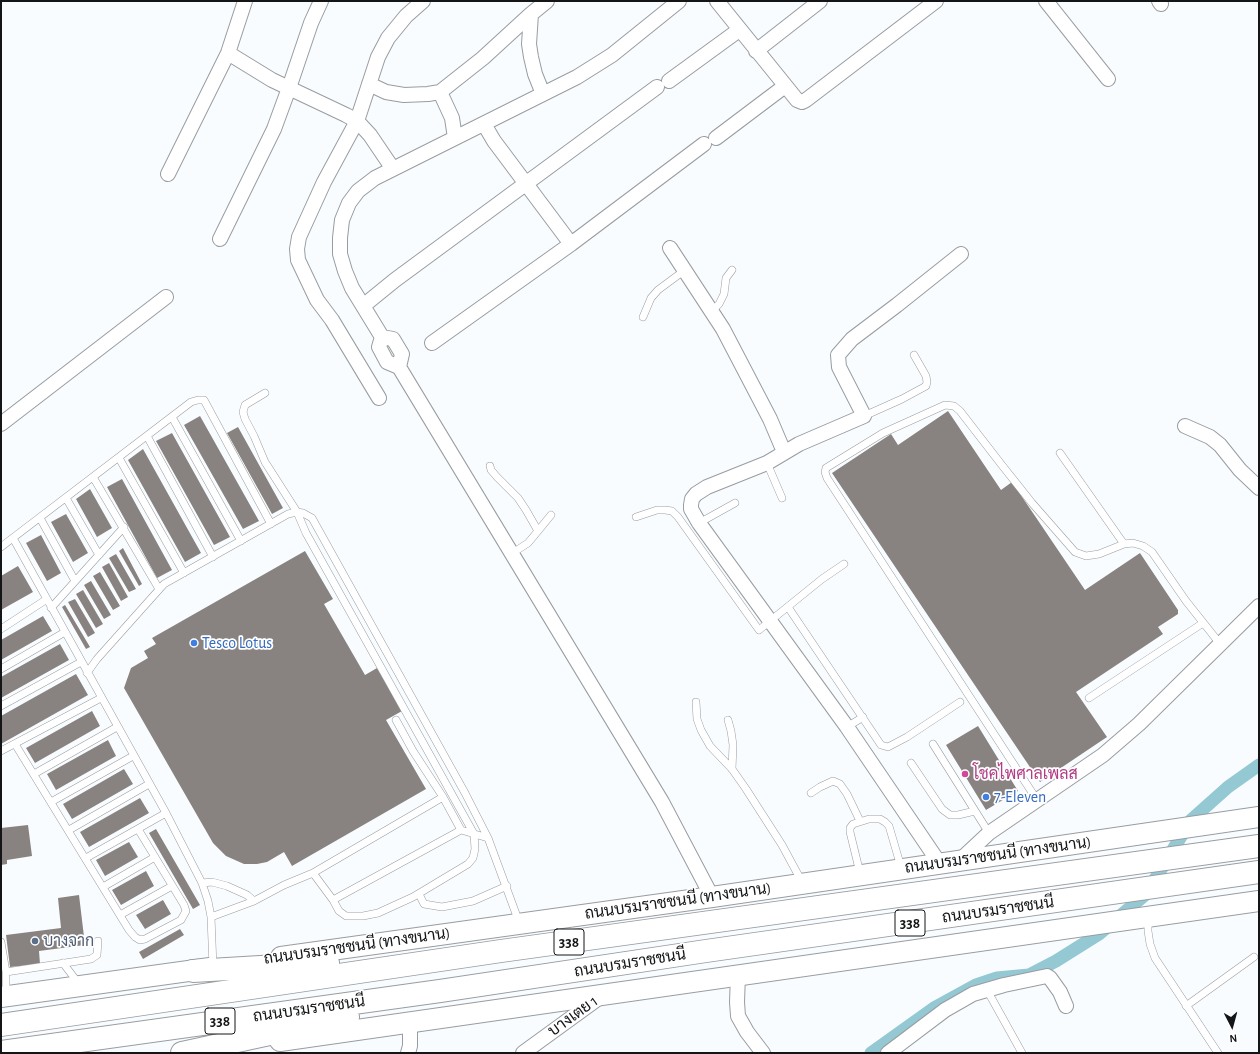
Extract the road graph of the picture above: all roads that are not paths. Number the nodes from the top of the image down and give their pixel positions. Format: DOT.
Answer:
graph roads {
  1 [pos="244,1"];
  2 [pos="321,1"];
  3 [pos="423,1"];
  4 [pos="547,1"];
  5 [pos="679,1"];
  6 [pos="717,1"];
  7 [pos="820,1"];
  8 [pos="936,1"];
  9 [pos="1046,1"];
  10 [pos="531,14"];
  11 [pos="739,30"];
  12 [pos="756,51"];
  13 [pos="228,53"];
  14 [pos="1108,79"];
  15 [pos="369,84"];
  16 [pos="785,86"];
  17 [pos="289,88"];
  18 [pos="440,92"];
  19 [pos="543,94"];
  20 [pos="357,121"];
  21 [pos="484,124"];
  22 [pos="455,138"];
  23 [pos="393,169"];
  24 [pos="168,174"];
  25 [pos="525,183"];
  26 [pos="220,239"];
  27 [pos="571,244"];
  28 [pos="670,248"];
  29 [pos="961,254"];
  30 [pos="685,270"];
  31 [pos="732,270"];
  32 [pos="166,297"];
  33 [pos="363,306"];
  34 [pos="712,311"];
  35 [pos="643,317"];
  36 [pos="432,343"];
  37 [pos="914,356"];
  38 [pos="265,393"];
  39 [pos="379,398"];
  40 [pos="864,416"];
  41 [pos="172,417"];
  42 [pos="1,424"];
  43 [pos="1185,426"];
  44 [pos="147,436"];
  45 [pos="784,452"];
  46 [pos="1060,453"];
  47 [pos="119,458"];
  48 [pos="767,463"];
  49 [pos="490,466"];
  50 [pos="94,477"];
  51 [pos="1259,488"];
  52 [pos="66,498"];
  53 [pos="782,498"];
  54 [pos="735,503"];
  55 [pos="297,512"];
  56 [pos="551,515"];
  57 [pos="636,517"];
  58 [pos="40,518"];
  59 [pos="699,523"];
  60 [pos="271,524"];
  61 [pos="124,527"];
  62 [pos="538,531"];
  63 [pos="13,538"];
  64 [pos="242,540"];
  65 [pos="1124,544"];
  66 [pos="1,547"];
  67 [pos="511,554"];
  68 [pos="99,555"];
  69 [pos="213,556"];
  70 [pos="844,564"];
  71 [pos="184,573"];
  72 [pos="75,581"];
  73 [pos="159,589"];
  74 [pos="47,599"];
  75 [pos="1259,606"];
  76 [pos="788,607"];
  77 [pos="51,608"];
  78 [pos="770,620"];
  79 [pos="1203,623"];
  80 [pos="1,629"];
  81 [pos="65,632"];
  82 [pos="1221,645"];
  83 [pos="81,662"];
  84 [pos="1,669"];
  85 [pos="87,673"];
  86 [pos="101,698"];
  87 [pos="1089,698"];
  88 [pos="696,702"];
  89 [pos="960,702"];
  90 [pos="1,706"];
  91 [pos="863,717"];
  92 [pos="396,720"];
  93 [pos="728,720"];
  94 [pos="117,727"];
  95 [pos="847,727"];
  96 [pos="15,744"];
  97 [pos="933,744"];
  98 [pos="1,751"];
  99 [pos="133,756"];
  100 [pos="910,763"];
  101 [pos="732,769"];
  102 [pos="34,774"];
  103 [pos="149,784"];
  104 [pos="811,793"];
  105 [pos="442,797"];
  106 [pos="1037,800"];
  107 [pos="51,802"];
  108 [pos="975,811"];
  109 [pos="166,813"];
  110 [pos="1259,817"];
  111 [pos="860,821"];
  112 [pos="138,829"];
  113 [pos="69,830"];
  114 [pos="461,830"];
  115 [pos="989,833"];
  116 [pos="474,834"];
  117 [pos="488,838"];
  118 [pos="1259,846"];
  119 [pos="155,857"];
  120 [pos="86,858"];
  121 [pos="959,861"];
  122 [pos="940,864"];
  123 [pos="902,869"];
  124 [pos="1259,872"];
  125 [pos="313,873"];
  126 [pos="861,875"];
  127 [pos="202,883"];
  128 [pos="803,884"];
  129 [pos="172,886"];
  130 [pos="507,886"];
  131 [pos="103,887"];
  132 [pos="419,894"];
  133 [pos="712,897"];
  134 [pos="333,900"];
  135 [pos="254,901"];
  136 [pos="1259,901"];
  137 [pos="120,915"];
  138 [pos="212,917"];
  139 [pos="1146,917"];
  140 [pos="520,923"];
  141 [pos="98,941"];
  142 [pos="1,942"];
  143 [pos="1254,957"];
  144 [pos="63,964"];
  145 [pos="416,964"];
  146 [pos="203,969"];
  147 [pos="6,972"];
  148 [pos="738,975"];
  149 [pos="80,986"];
  150 [pos="987,990"];
  151 [pos="440,991"];
  152 [pos="604,994"];
  153 [pos="4,997"];
  154 [pos="1066,1006"];
  155 [pos="1186,1006"];
  156 [pos="410,1023"];
  157 [pos="1,1025"];
  158 [pos="1,1052"];
  159 [pos="182,1053"];
  160 [pos="191,1053"];
  161 [pos="408,1053"];
  162 [pos="523,1053"];
  163 [pos="763,1053"];
  164 [pos="888,1053"];
  165 [pos="1022,1053"];
  166 [pos="1218,1053"];
  1 -- 13 [label="street"];
  2 -- 17 [label="street"];
  3 -- 15 [label="street"];
  4 -- 10 [label="street"];
  5 -- 19 [label="street"];
  6 -- 11 [label="street"];
  7 -- 12 [label="street"];
  8 -- 16 [label="street"];
  9 -- 14 [label="street"];
  10 -- 18 [label="street"];
  10 -- 19 [label="street"];
  11 -- 12 [label="street"];
  11 -- 25 [label="street"];
  12 -- 16 [label="street"];
  13 -- 17 [label="street"];
  13 -- 24 [label="street"];
  15 -- 18 [label="street"];
  15 -- 20 [label="street"];
  16 -- 27 [label="street"];
  17 -- 20 [label="street"];
  17 -- 26 [label="street"];
  18 -- 22 [label="street"];
  19 -- 21 [label="street"];
  20 -- 23 [label="street"];
  20 -- 39 [label="street"];
  21 -- 22 [label="street"];
  21 -- 25 [label="street"];
  22 -- 23 [label="street"];
  23 -- 33 [label="street"];
  25 -- 27 [label="street"];
  25 -- 33 [label="street"];
  27 -- 36 [label="street"];
  28 -- 30 [label="street"];
  29 -- 40 [label="street"];
  30 -- 34 [label="street"];
  30 -- 35 [label="lane"];
  31 -- 34 [label="lane"];
  32 -- 42 [label="street"];
  33 -- 67 [label="street"];
  34 -- 45 [label="street"];
  37 -- 40 [label="lane"];
  38 -- 55 [label="lane"];
  40 -- 45 [label="street"];
  41 -- 44 [label="lane"];
  41 -- 60 [label="lane"];
  41 -- 64 [label="lane"];
  43 -- 51 [label="street"];
  44 -- 47 [label="lane"];
  44 -- 69 [label="lane"];
  45 -- 48 [label="street"];
  46 -- 65 [label="lane"];
  47 -- 50 [label="lane"];
  47 -- 71 [label="lane"];
  48 -- 53 [label="lane"];
  48 -- 59 [label="street"];
  49 -- 62 [label="lane"];
  50 -- 52 [label="lane"];
  50 -- 61 [label="lane"];
  52 -- 58 [label="lane"];
  52 -- 68 [label="lane"];
  54 -- 59 [label="lane"];
  55 -- 60 [label="lane"];
  55 -- 116 [label="lane"];
  55 -- 117 [label="lane"];
  56 -- 62 [label="lane"];
  57 -- 78 [label="lane"];
  58 -- 63 [label="lane"];
  58 -- 72 [label="lane"];
  59 -- 78 [label="street"];
  60 -- 64 [label="lane"];
  61 -- 68 [label="lane"];
  61 -- 73 [label="lane"];
  62 -- 67 [label="lane"];
  63 -- 66 [label="lane"];
  63 -- 74 [label="lane"];
  64 -- 69 [label="lane"];
  65 -- 79 [label="lane"];
  65 -- 106 [label="lane"];
  67 -- 133 [label="street"];
  68 -- 72 [label="lane"];
  69 -- 71 [label="lane"];
  70 -- 76 [label="lane"];
  71 -- 73 [label="lane"];
  72 -- 77 [label="lane"];
  73 -- 85 [label="lane"];
  74 -- 77 [label="lane"];
  74 -- 80 [label="lane"];
  75 -- 82 [label="street"];
  76 -- 78 [label="lane"];
  76 -- 91 [label="lane"];
  77 -- 81 [label="lane"];
  78 -- 95 [label="street"];
  79 -- 82 [label="lane"];
  79 -- 87 [label="lane"];
  81 -- 83 [label="lane"];
  81 -- 84 [label="lane"];
  82 -- 106 [label="street"];
  83 -- 85 [label="lane"];
  83 -- 90 [label="lane"];
  85 -- 86 [label="lane"];
  86 -- 94 [label="lane"];
  86 -- 96 [label="lane"];
  88 -- 101 [label="lane"];
  89 -- 91 [label="lane"];
  91 -- 95 [label="lane"];
  92 -- 105 [label="lane"];
  93 -- 101 [label="lane"];
  94 -- 99 [label="lane"];
  94 -- 102 [label="lane"];
  95 -- 122 [label="street"];
  96 -- 98 [label="lane"];
  96 -- 102 [label="lane"];
  97 -- 108 [label="lane"];
  99 -- 103 [label="lane"];
  99 -- 107 [label="lane"];
  100 -- 108 [label="lane"];
  101 -- 128 [label="lane"];
  102 -- 107 [label="lane"];
  103 -- 109 [label="lane"];
  103 -- 113 [label="lane"];
  104 -- 111 [label="lane"];
  105 -- 114 [label="lane"];
  105 -- 125 [label="lane"];
  106 -- 115 [label="street"];
  107 -- 113 [label="lane"];
  108 -- 115 [label="lane"];
  109 -- 112 [label="lane"];
  109 -- 127 [label="lane"];
  110 -- 121 [label="main road, ถนนบรมราชชนนี (ทางขนาน) / 338"];
  111 -- 123 [label="lane"];
  111 -- 126 [label="lane"];
  112 -- 119 [label="lane"];
  112 -- 120 [label="lane"];
  113 -- 120 [label="lane"];
  114 -- 116 [label="lane"];
  114 -- 134 [label="lane"];
  115 -- 121 [label="street"];
  116 -- 117 [label="lane"];
  116 -- 132 [label="lane"];
  117 -- 130 [label="lane"];
  118 -- 145 [label="highway, ถนนบรมราชชนนี / 338"];
  119 -- 129 [label="lane"];
  119 -- 131 [label="lane"];
  120 -- 131 [label="lane"];
  121 -- 122 [label="main road, ถนนบรมราชชนนี (ทางขนาน) / 338"];
  122 -- 123 [label="main road, ถนนบรมราชชนนี (ทางขนาน) / 338"];
  123 -- 126 [label="main road, ถนนบรมราชชนนี (ทางขนาน) / 338"];
  124 -- 151 [label="highway, ถนนบรมราชชนนี / 338"];
  125 -- 134 [label="lane"];
  125 -- 135 [label="lane"];
  126 -- 128 [label="main road, ถนนบรมราชชนนี (ทางขนาน) / 338"];
  127 -- 135 [label="lane"];
  127 -- 138 [label="lane"];
  128 -- 133 [label="main road, ถนนบรมราชชนนี (ทางขนาน) / 338"];
  129 -- 137 [label="lane"];
  129 -- 137 [label="lane"];
  130 -- 132 [label="lane"];
  130 -- 140 [label="lane"];
  131 -- 137 [label="lane"];
  132 -- 134 [label="lane"];
  133 -- 140 [label="main road, ถนนบรมราชชนนี (ทางขนาน) / 338"];
  135 -- 138 [label="lane"];
  136 -- 139 [label="main road, 338"];
  138 -- 146 [label="lane"];
  139 -- 148 [label="main road, 338"];
  139 -- 155 [label="lane"];
  140 -- 146 [label="main road, ถนนบรมราชชนนี (ทางขนาน) / 338"];
  141 -- 144 [label="lane"];
  142 -- 147 [label="lane"];
  143 -- 155 [label="lane"];
  144 -- 147 [label="lane"];
  144 -- 149 [label="lane"];
  145 -- 146 [label="highway"];
  145 -- 157 [label="highway, ถนนบรมราชชนนี / 338"];
  146 -- 149 [label="main road, ถนนบรมราชชนนี (ทางขนาน) / 338"];
  147 -- 153 [label="lane"];
  148 -- 152 [label="main road, 338"];
  148 -- 163 [label="street"];
  149 -- 153 [label="main road, ถนนบรมราชชนนี (ทางขนาน) / 338"];
  150 -- 154 [label="street"];
  150 -- 164 [label="street"];
  150 -- 165 [label="lane"];
  151 -- 158 [label="highway, ถนนบรมราชชนนี / 338"];
  151 -- 159 [label="highway"];
  152 -- 156 [label="main road, 338"];
  152 -- 162 [label="street, บางเตย 1"];
  155 -- 166 [label="lane"];
  156 -- 160 [label="main road, 338"];
  156 -- 161 [label="street"];
}
